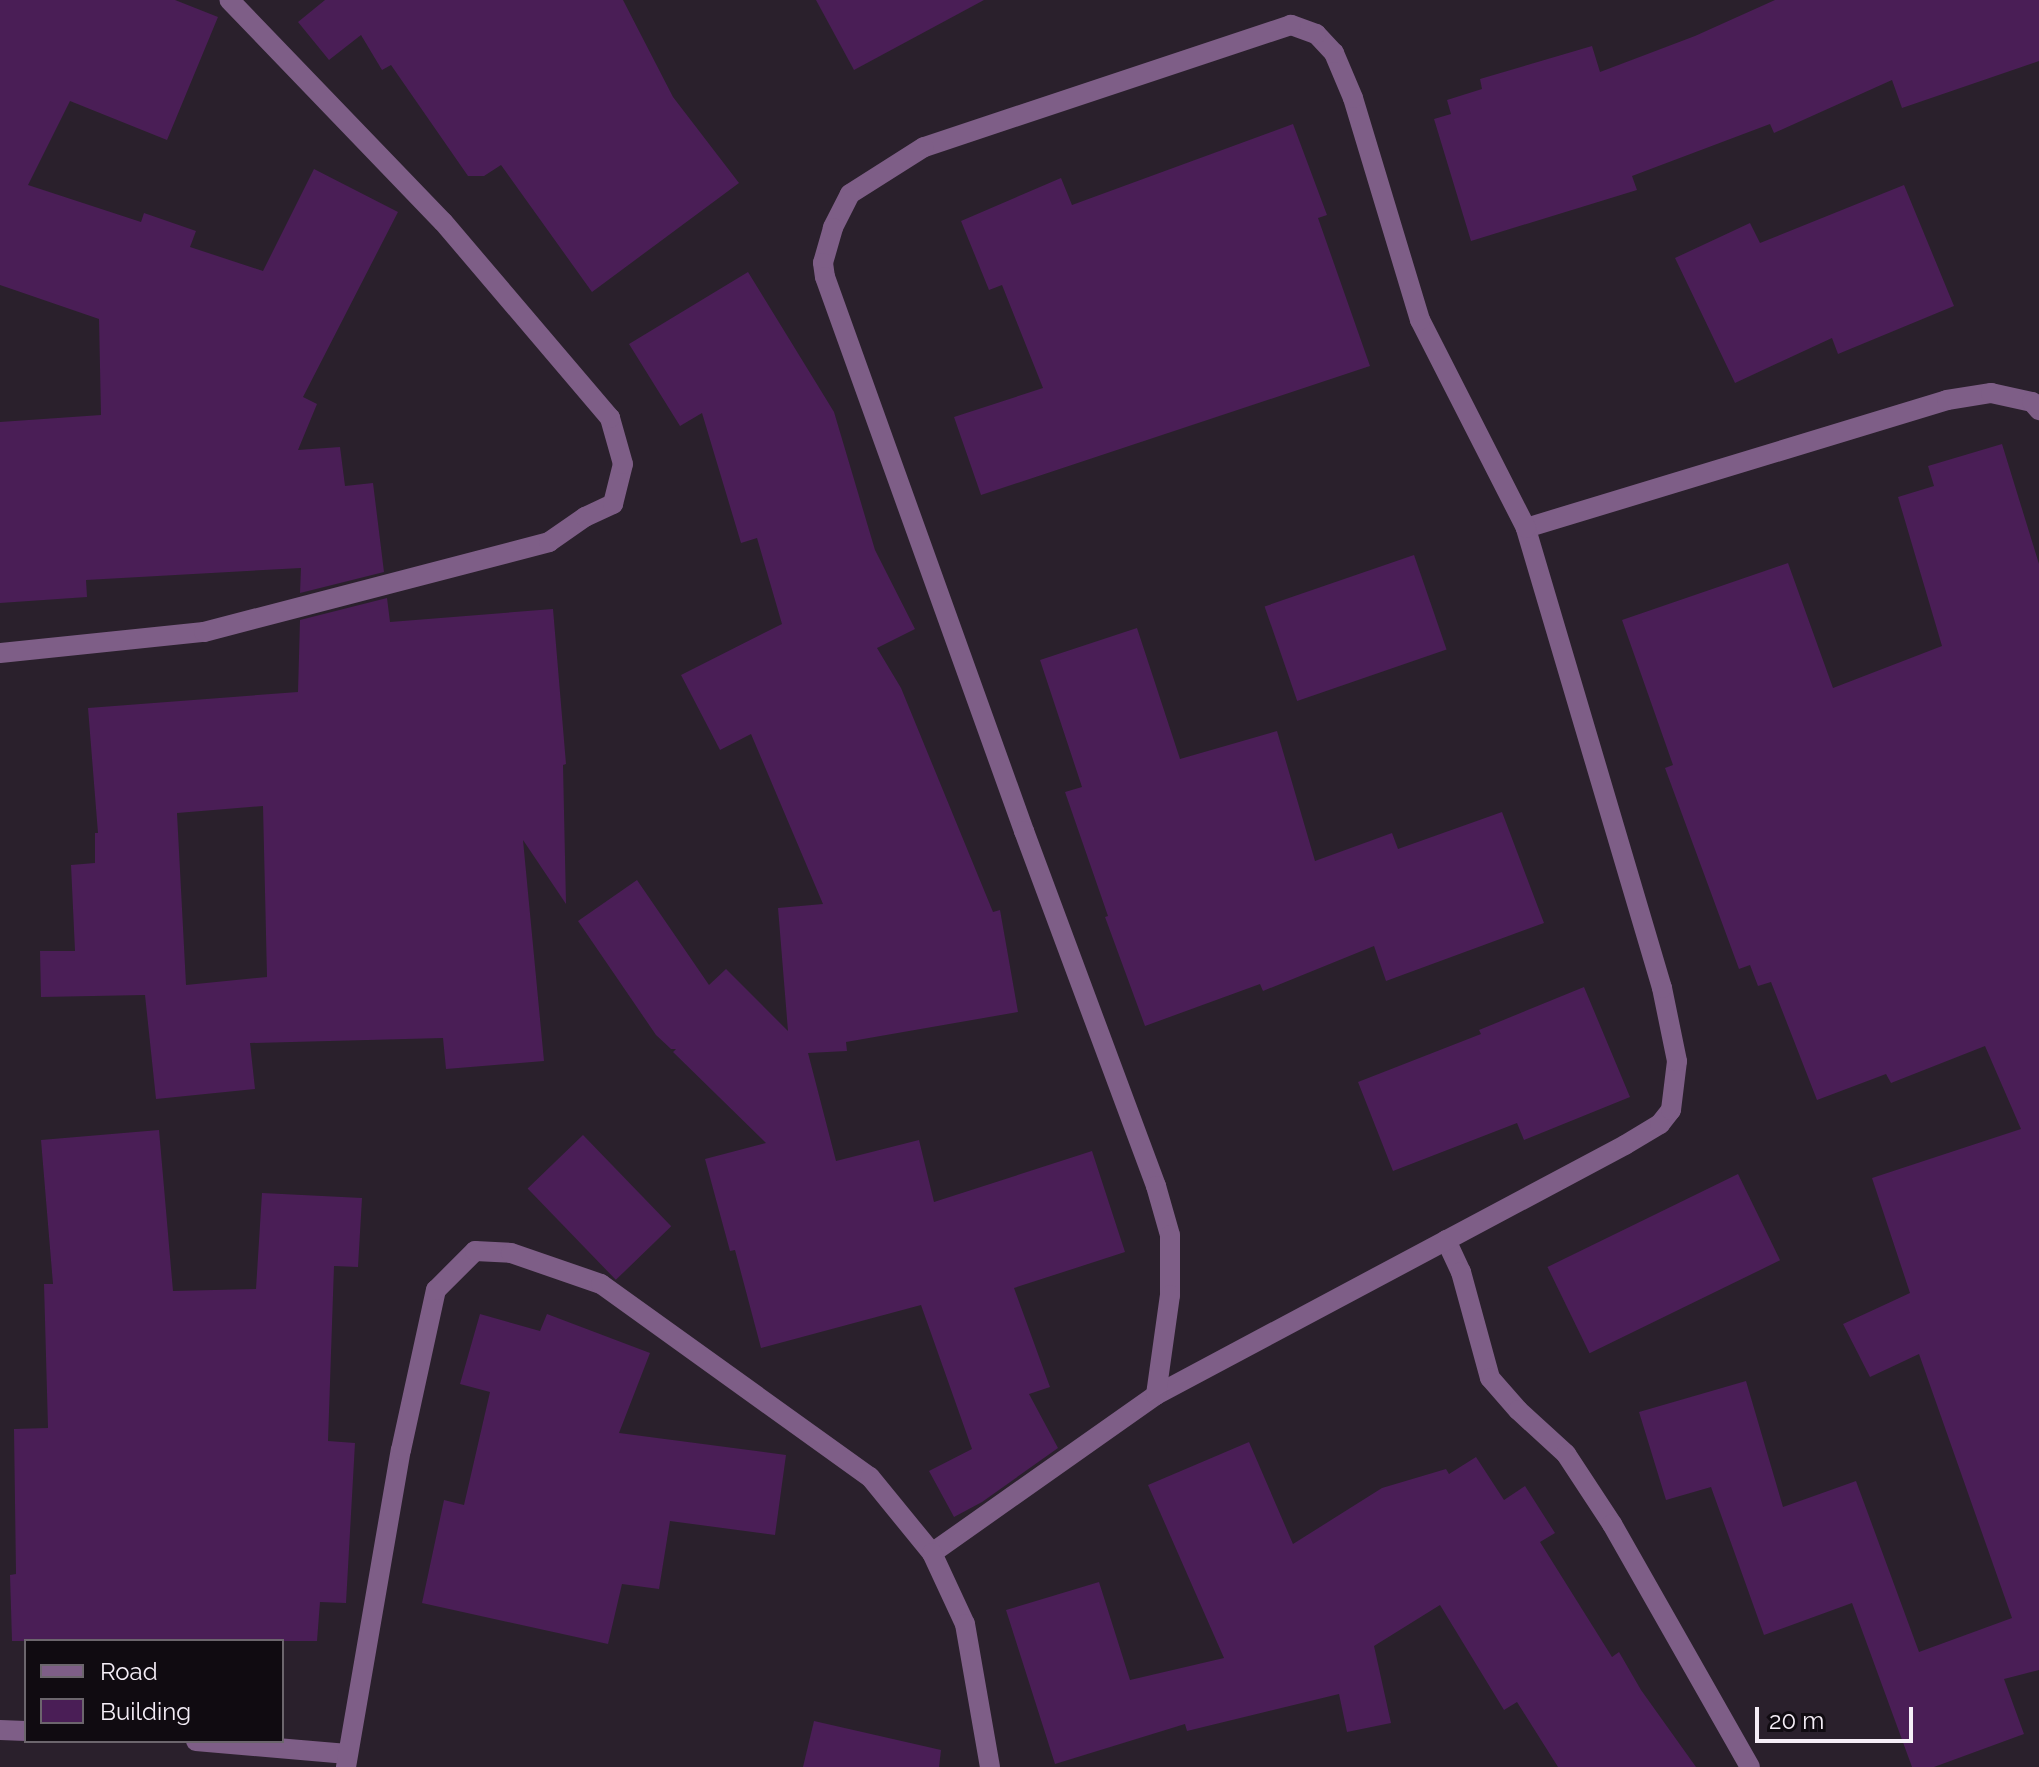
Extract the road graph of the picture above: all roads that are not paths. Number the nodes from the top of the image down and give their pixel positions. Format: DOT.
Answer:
graph roads {
  1 [pos="229,0"];
  2 [pos="2039,410"];
  3 [pos="1526,528"];
  4 [pos="0,653"];
  5 [pos="1446,1240"];
  6 [pos="1156,1395"];
  7 [pos="932,1553"];
  8 [pos="0,1730"];
  9 [pos="24,1731"];
  10 [pos="212,1743"];
  11 [pos="346,1760"];
  12 [pos="990,1767"];
  13 [pos="1750,1767"];
  1 -- 4 [label="street"];
  2 -- 3 [label="street"];
  3 -- 5 [label="street"];
  3 -- 6 [label="street"];
  5 -- 6 [label="street"];
  5 -- 13 [label="street"];
  6 -- 7 [label="street"];
  7 -- 11 [label="street"];
  7 -- 12 [label="street"];
  8 -- 9 [label="street"];
  10 -- 11 [label="street"];
}
